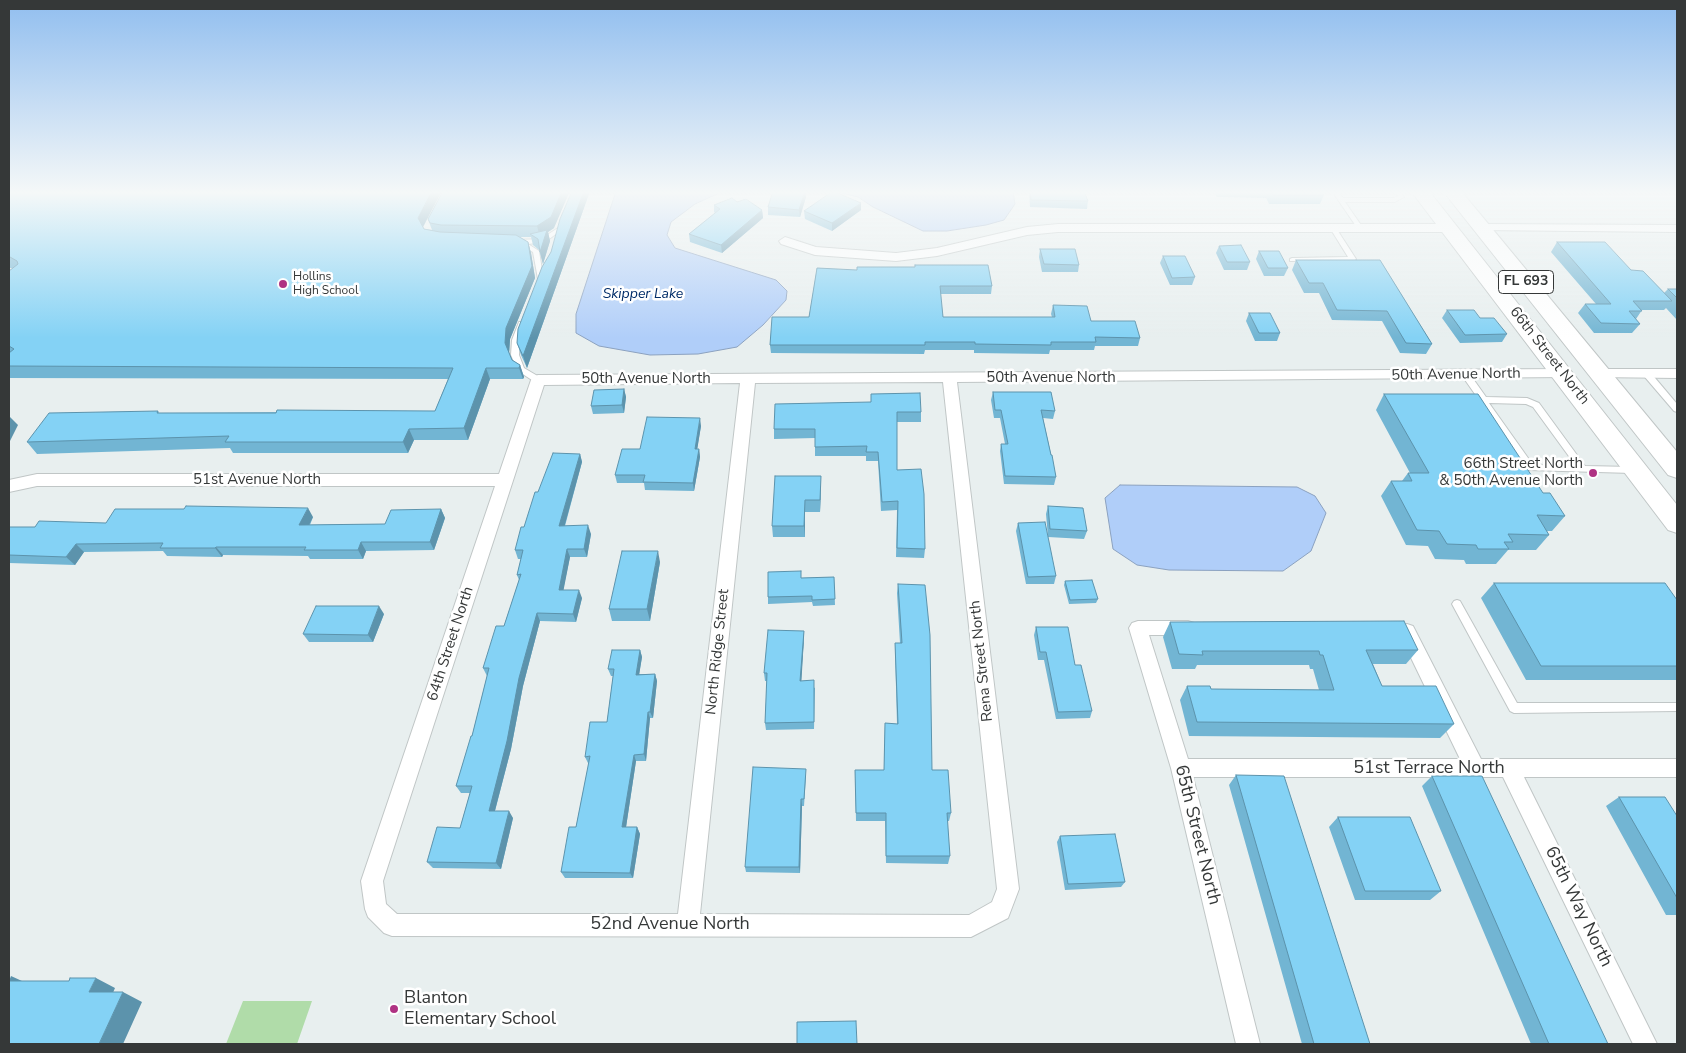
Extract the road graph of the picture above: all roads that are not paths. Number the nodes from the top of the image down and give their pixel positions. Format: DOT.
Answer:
graph roads {
  1 [pos="555,240"];
  2 [pos="988,240"];
  3 [pos="1341,240"];
  4 [pos="1459,240"];
  5 [pos="1493,240"];
  6 [pos="543,241"];
  7 [pos="785,241"];
  8 [pos="512,242"];
  9 [pos="521,242"];
  10 [pos="553,246"];
  11 [pos="536,252"];
  12 [pos="1292,260"];
  13 [pos="549,263"];
  14 [pos="540,278"];
  15 [pos="1493,284"];
  16 [pos="537,286"];
  17 [pos="526,313"];
  18 [pos="1563,374"];
  19 [pos="1599,374"];
  20 [pos="1647,374"];
  21 [pos="1677,374"];
  22 [pos="1466,375"];
  23 [pos="748,379"];
  24 [pos="950,379"];
  25 [pos="538,380"];
  26 [pos="1484,400"];
  27 [pos="1677,409"];
  28 [pos="1676,465"];
  29 [pos="1583,469"];
  30 [pos="1636,470"];
  31 [pos="505,480"];
  32 [pos="9,486"];
  33 [pos="1677,489"];
  34 [pos="1677,523"];
  35 [pos="1458,604"];
  36 [pos="1386,627"];
  37 [pos="1208,628"];
  38 [pos="1677,707"];
  39 [pos="1181,768"];
  40 [pos="1475,768"];
  41 [pos="1677,768"];
  42 [pos="1510,770"];
  43 [pos="376,909"];
  44 [pos="688,925"];
  45 [pos="972,926"];
  46 [pos="1248,1044"];
  47 [pos="1645,1044"];
  1 -- 10 [label="lane"];
  2 -- 7 [label="street"];
  3 -- 12 [label="lane"];
  4 -- 15 [label="main road, 66th Street North / FL 693"];
  5 -- 19 [label="main road, 66th Street North / FL 693"];
  6 -- 9 [label="lane"];
  6 -- 11 [label="lane"];
  8 -- 9 [label="lane"];
  9 -- 11 [label="lane"];
  11 -- 14 [label="lane"];
  13 -- 14 [label="lane"];
  14 -- 16 [label="lane"];
  15 -- 18 [label="main road, 66th Street North / FL 693"];
  15 -- 19 [label="main road"];
  17 -- 25 [label="lane"];
  18 -- 22 [label="street, 50th Avenue North"];
  18 -- 30 [label="main road, 66th Street North / FL 693"];
  18 -- 33 [label="main road"];
  19 -- 20 [label="street"];
  19 -- 28 [label="main road, 66th Street North / FL 693"];
  20 -- 21 [label="street"];
  20 -- 27 [label="lane"];
  22 -- 24 [label="street, 50th Avenue North"];
  22 -- 26 [label="lane"];
  23 -- 24 [label="street, 50th Avenue North"];
  23 -- 25 [label="street, 50th Avenue North"];
  23 -- 44 [label="street, North Ridge Street"];
  24 -- 45 [label="street, Rena Street North"];
  25 -- 31 [label="street, 64th Street North"];
  26 -- 29 [label="lane"];
  26 -- 29 [label="lane"];
  29 -- 30 [label="lane"];
  30 -- 34 [label="main road, 66th Street North / FL 693"];
  31 -- 32 [label="street, 51st Avenue North"];
  31 -- 43 [label="street, 64th Street North"];
  35 -- 38 [label="lane"];
  36 -- 40 [label="street"];
  37 -- 39 [label="street, 65th Street North"];
  39 -- 40 [label="street, 51st Terrace North"];
  39 -- 46 [label="street, 65th Street North"];
  40 -- 42 [label="street, 51st Terrace North"];
  41 -- 42 [label="street, 51st Terrace North"];
  42 -- 47 [label="street, 65th Way North"];
  43 -- 44 [label="street, 52nd Avenue North"];
  44 -- 45 [label="street, 52nd Avenue North"];
}
